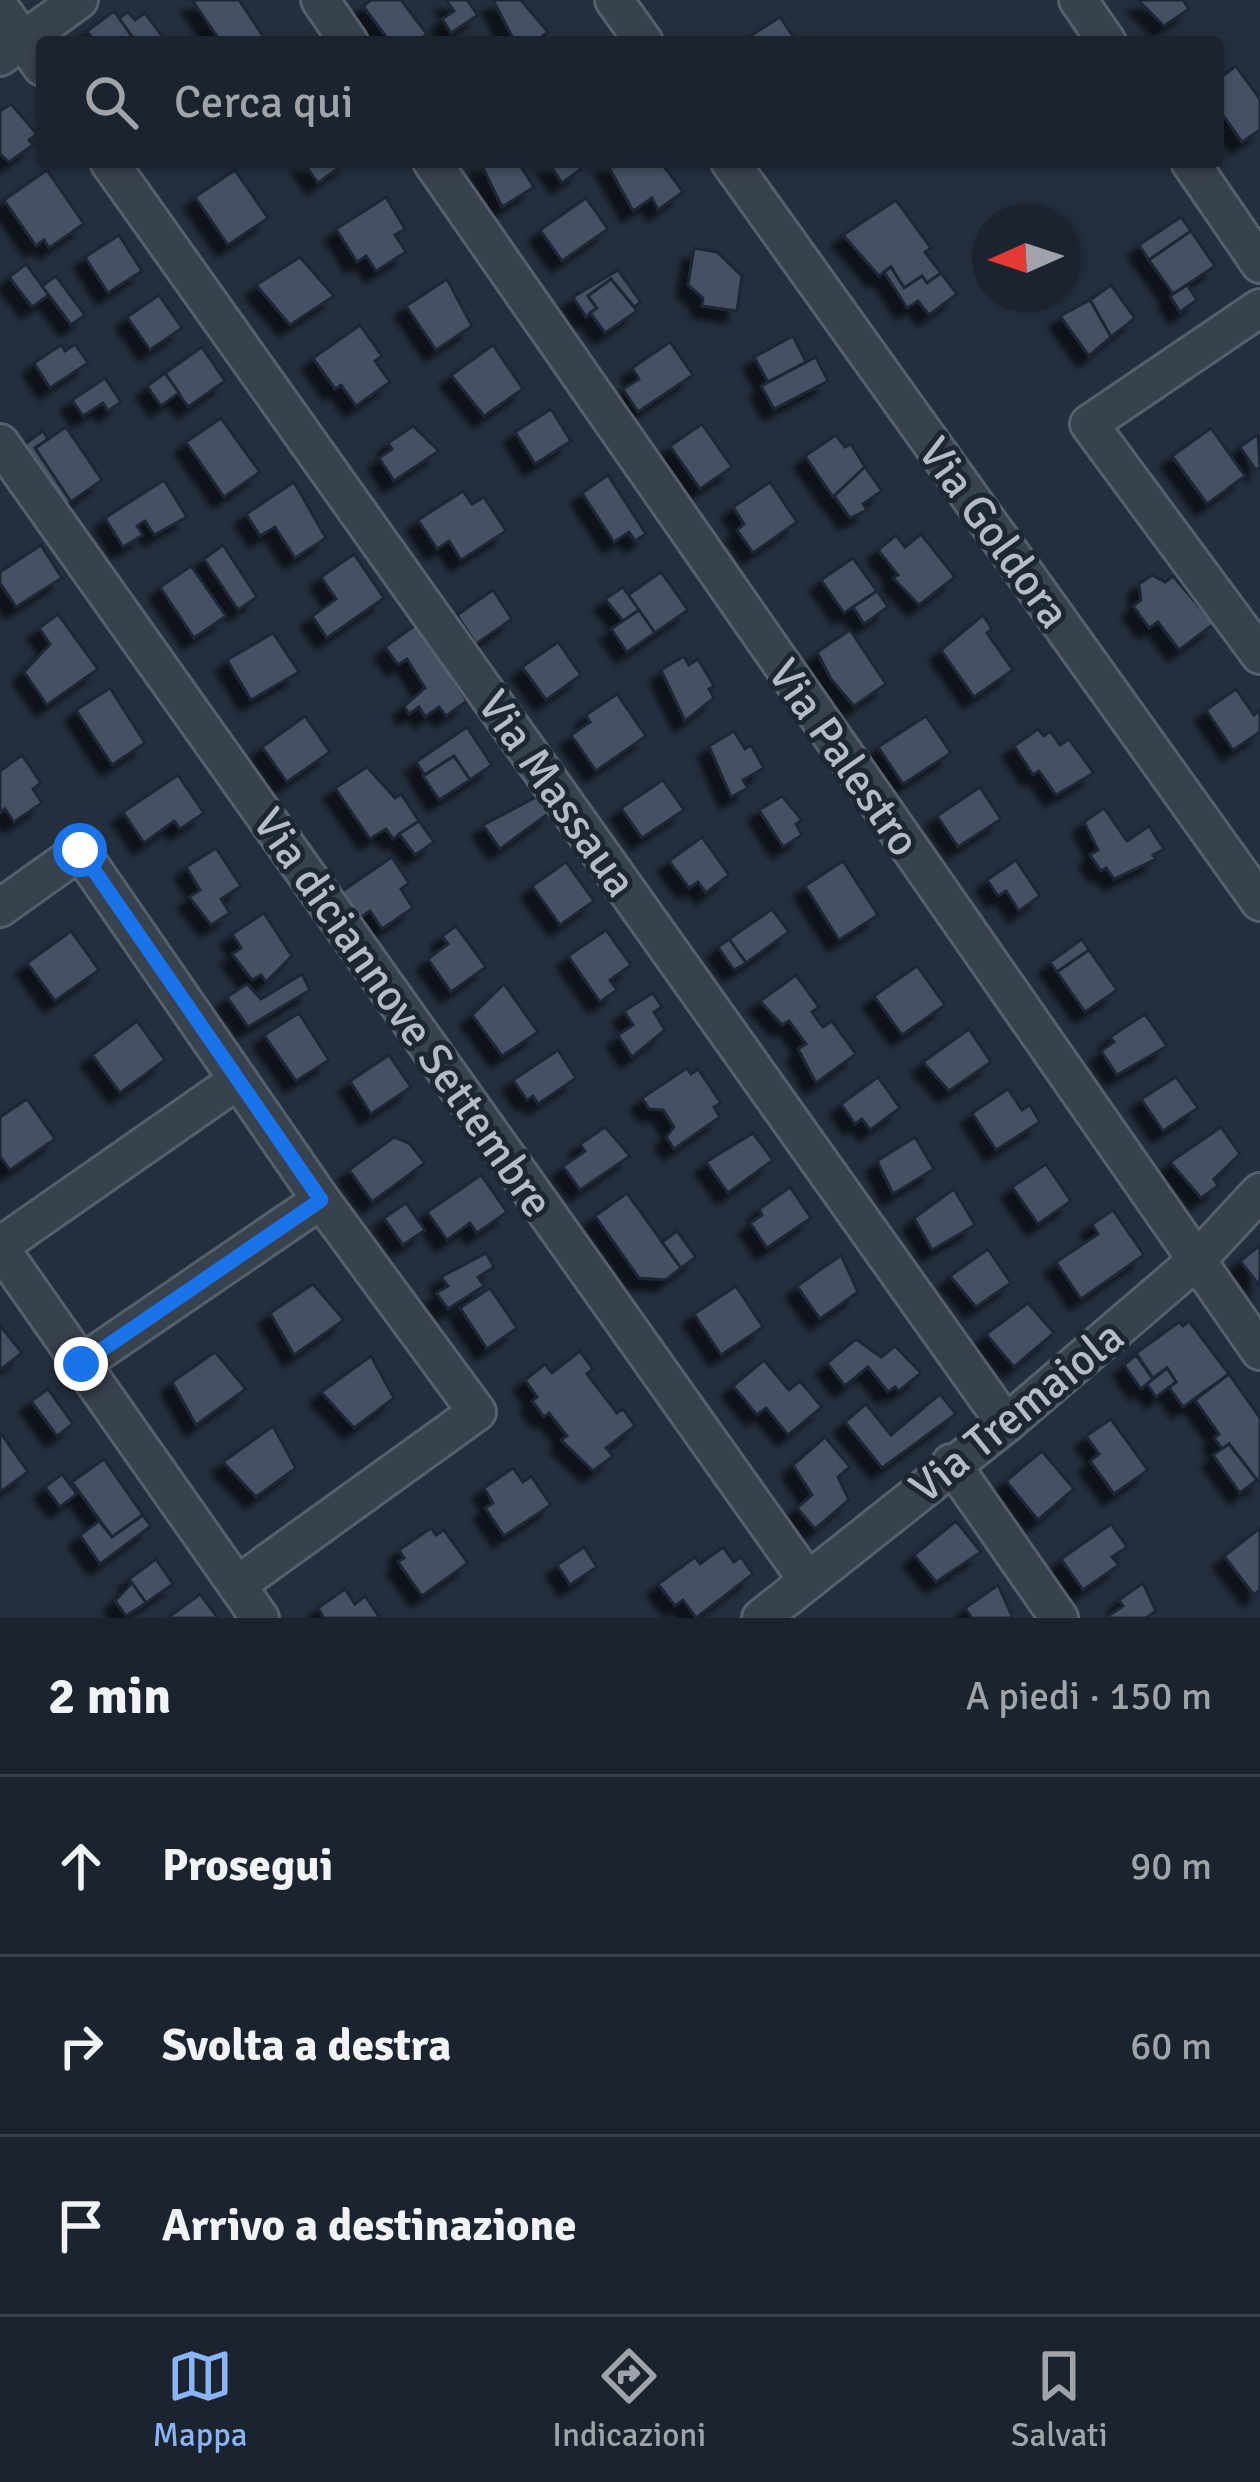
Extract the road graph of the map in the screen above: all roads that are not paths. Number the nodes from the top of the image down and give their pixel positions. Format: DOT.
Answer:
graph roads {
  1 [pos="80,0"];
  2 [pos="320,0"];
  3 [pos="614,0"];
  4 [pos="1078,0"];
  5 [pos="0,8"];
  6 [pos="42,36"];
  7 [pos="345,36"];
  8 [pos="640,36"];
  9 [pos="1103,36"];
  10 [pos="22,55"];
  11 [pos="114,168"];
  12 [pos="436,168"];
  13 [pos="734,168"];
  14 [pos="1194,168"];
  15 [pos="1260,264"];
  16 [pos="1260,308"];
  17 [pos="0,443"];
  18 [pos="1260,655"];
  19 [pos="1260,902"];
  20 [pos="0,908"];
  21 [pos="238,1081"];
  22 [pos="1260,1192"];
  23 [pos="321,1200"];
  24 [pos="0,1247"];
  25 [pos="1196,1261"];
  26 [pos="1260,1351"];
  27 [pos="81,1364"];
  28 [pos="1006,1424"];
  29 [pos="951,1463"];
  30 [pos="808,1581"];
  31 [pos="237,1585"];
  32 [pos="260,1618"];
  33 [pos="761,1618"];
  34 [pos="1060,1618"];
  1 -- 6 [label="street"];
  2 -- 7 [label="street"];
  3 -- 8 [label="street"];
  4 -- 9 [label="street"];
  5 -- 10 [label="street"];
  11 -- 28 [label="street, Via Massaua"];
  12 -- 25 [label="street, Via Palestro"];
  13 -- 19 [label="street, Via Goldora"];
  14 -- 15 [label="street"];
  16 -- 18 [label="street"];
  17 -- 30 [label="street, Via diciannove Settembre"];
  20 -- 21 [label="street"];
  21 -- 23 [label="street"];
  21 -- 24 [label="street"];
  22 -- 25 [label="street, Via Tremaiola"];
  23 -- 27 [label="street"];
  23 -- 31 [label="street"];
  24 -- 27 [label="street"];
  25 -- 26 [label="street, Via Palestro"];
  25 -- 28 [label="street, Via Tremaiola"];
  27 -- 31 [label="street"];
  28 -- 29 [label="street, Via Tremaiola"];
  29 -- 30 [label="street, Via Tremaiola"];
  29 -- 34 [label="street"];
  30 -- 33 [label="street, Via Tremaiola"];
  31 -- 32 [label="street"];
}
